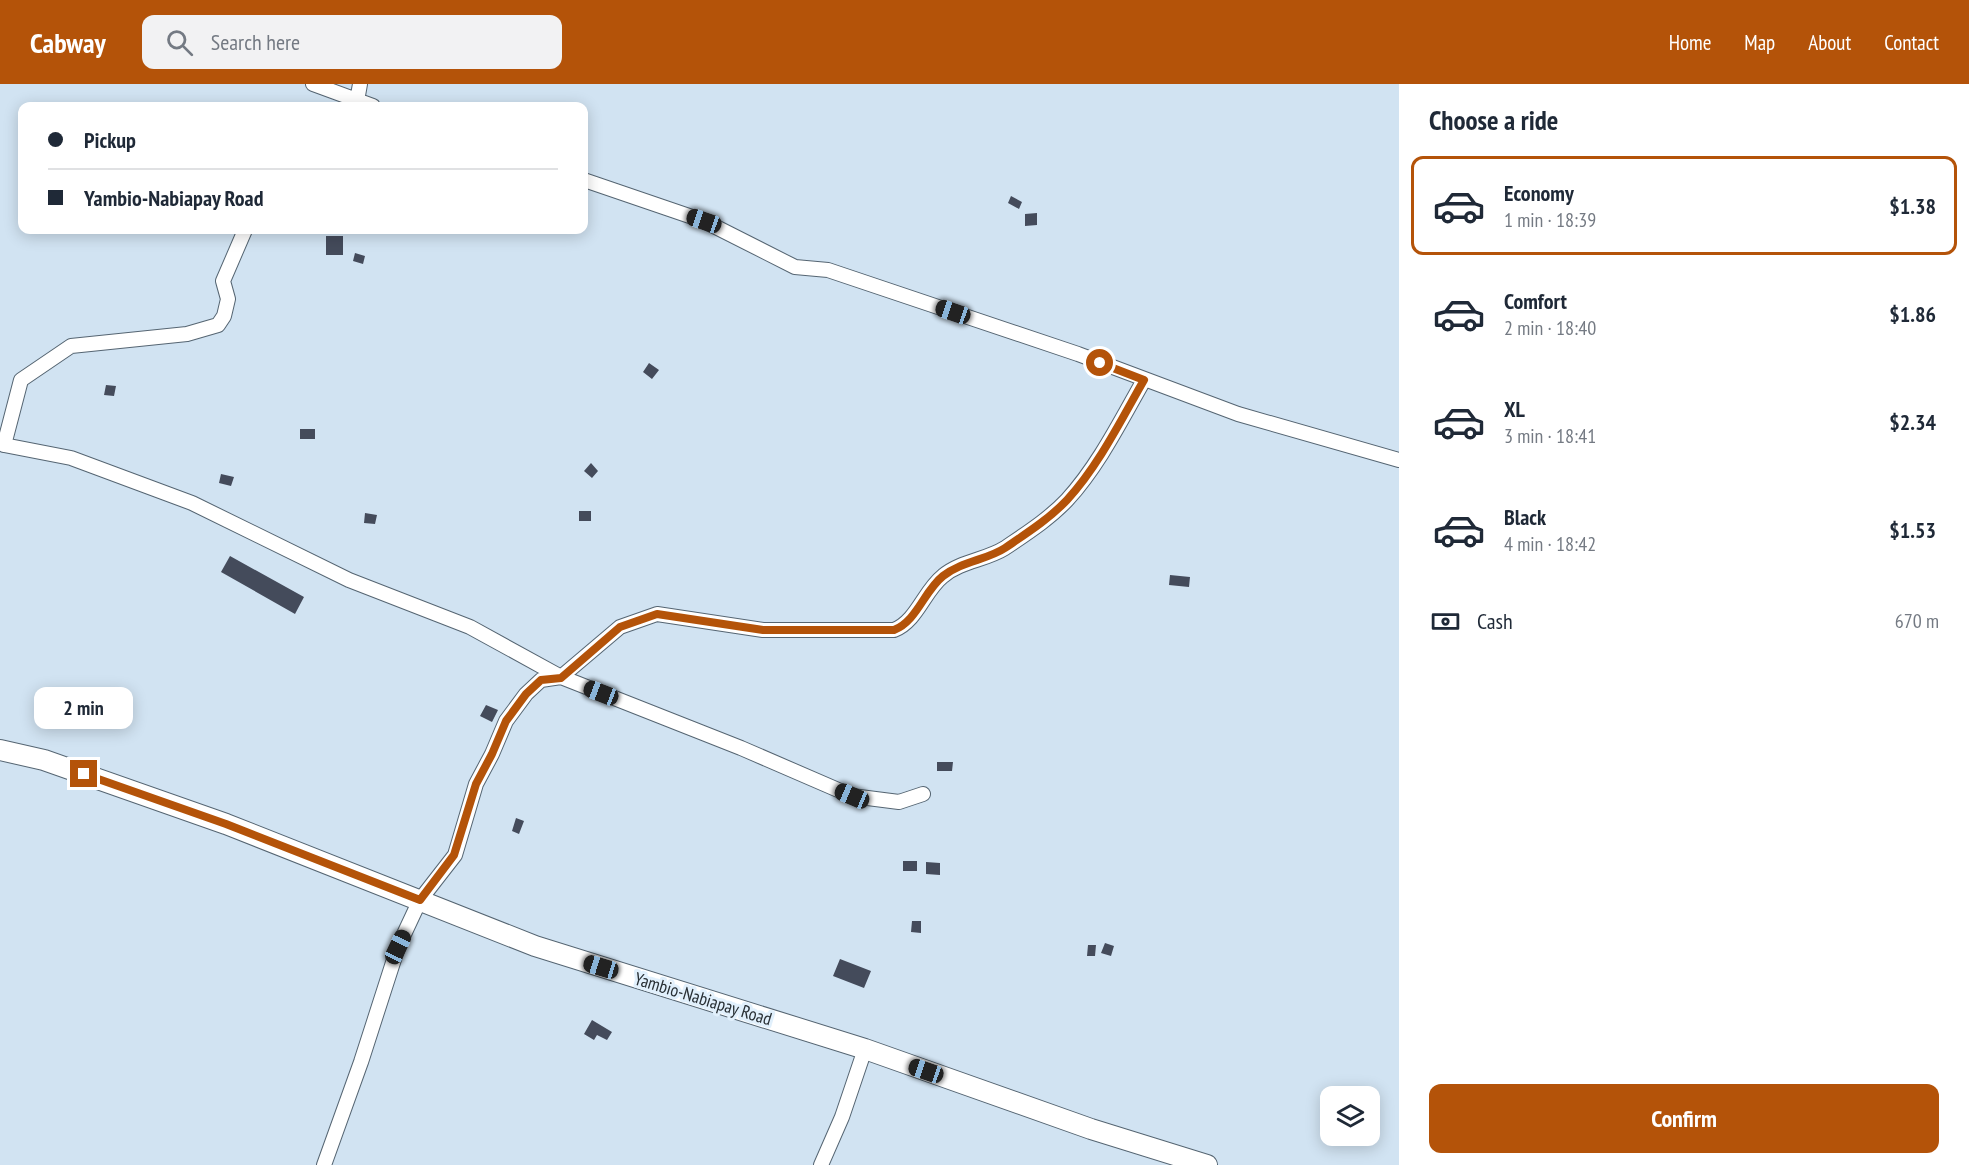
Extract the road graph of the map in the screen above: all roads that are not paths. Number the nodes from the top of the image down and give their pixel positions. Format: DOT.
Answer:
graph roads {
  1 [pos="313,84"];
  2 [pos="360,84"];
  3 [pos="358,102"];
  4 [pos="365,102"];
  5 [pos="588,181"];
  6 [pos="243,234"];
  7 [pos="1144,380"];
  8 [pos="2,443"];
  9 [pos="1399,460"];
  10 [pos="561,678"];
  11 [pos="0,750"];
  12 [pos="923,794"];
  13 [pos="420,900"];
  14 [pos="865,1049"];
  15 [pos="324,1165"];
  16 [pos="820,1165"];
  17 [pos="1208,1165"];
  1 -- 3 [label="street"];
  2 -- 4 [label="street"];
  5 -- 7 [label="street"];
  6 -- 8 [label="street"];
  7 -- 9 [label="street"];
  7 -- 10 [label="street"];
  8 -- 10 [label="street"];
  10 -- 12 [label="street"];
  10 -- 13 [label="street"];
  11 -- 13 [label="main road, Yambio-Nabiapay Road"];
  13 -- 14 [label="main road, Yambio-Nabiapay Road"];
  13 -- 15 [label="street"];
  14 -- 16 [label="street"];
  14 -- 17 [label="main road, Yambio-Nabiapay Road"];
}
